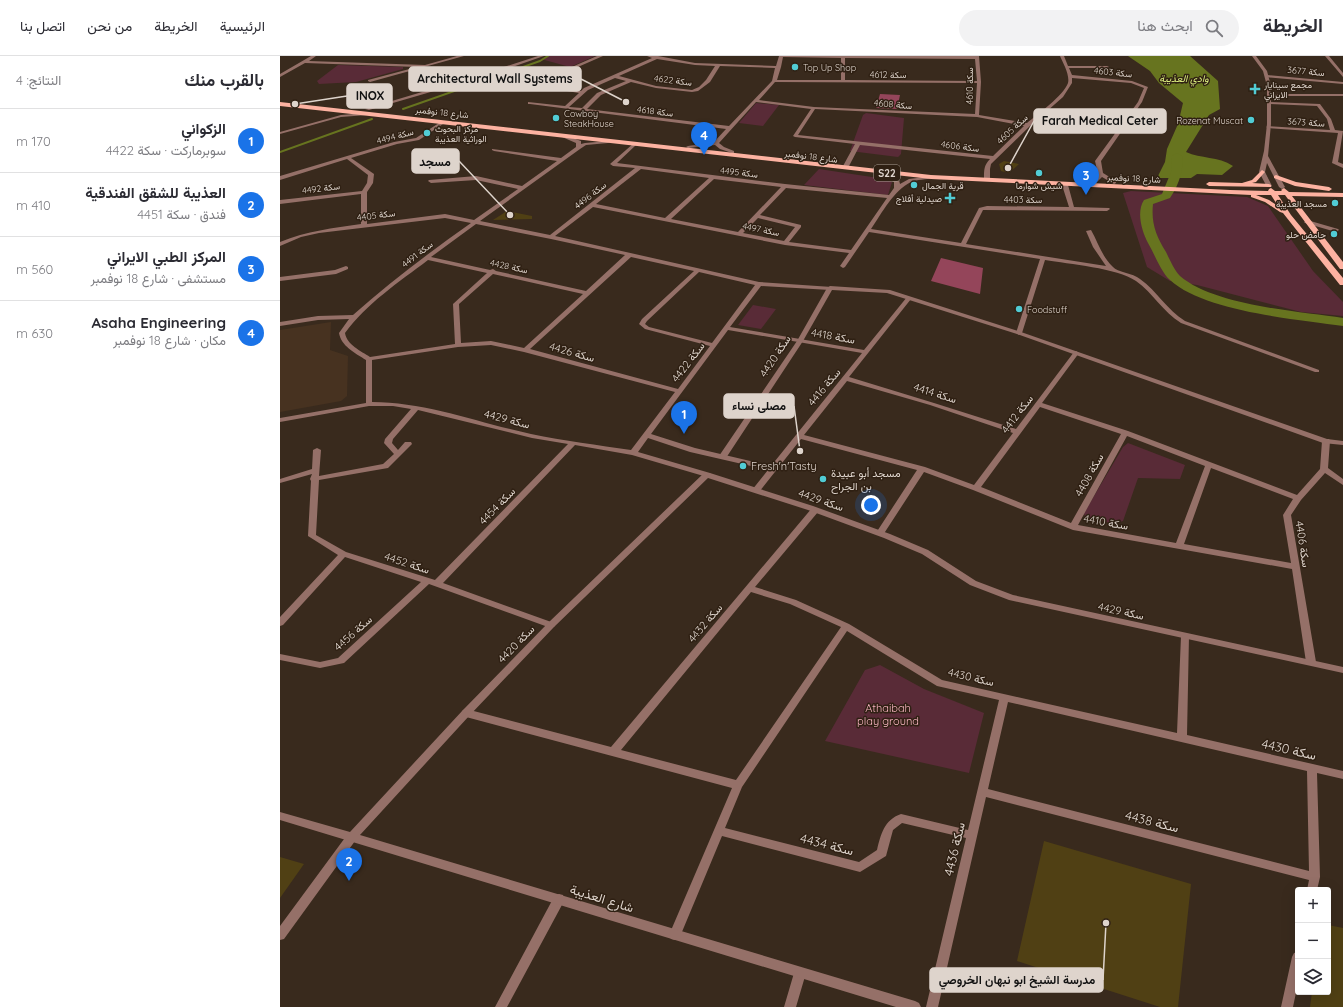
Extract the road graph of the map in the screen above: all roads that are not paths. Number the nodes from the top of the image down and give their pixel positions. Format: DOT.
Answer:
graph roads {
  1 [pos="314,56"];
  2 [pos="462,56"];
  3 [pos="542,56"];
  4 [pos="601,56"];
  5 [pos="649,56"];
  6 [pos="659,56"];
  7 [pos="781,56"];
  8 [pos="1062,56"];
  9 [pos="1254,56"];
  10 [pos="1327,56"];
  11 [pos="843,57"];
  12 [pos="977,57"];
  13 [pos="303,62"];
  14 [pos="718,65"];
  15 [pos="424,66"];
  16 [pos="779,67"];
  17 [pos="1066,67"];
  18 [pos="1107,67"];
  19 [pos="280,76"];
  20 [pos="481,76"];
  21 [pos="614,76"];
  22 [pos="1070,76"];
  23 [pos="1267,76"];
  24 [pos="1343,76"];
  25 [pos="631,80"];
  26 [pos="370,81"];
  27 [pos="774,81"];
  28 [pos="843,82"];
  29 [pos="979,82"];
  30 [pos="1343,82"];
  31 [pos="534,84"];
  32 [pos="581,92"];
  33 [pos="1269,95"];
  34 [pos="1343,95"];
  35 [pos="280,100"];
  36 [pos="756,101"];
  37 [pos="530,103"];
  38 [pos="1269,103"];
  39 [pos="280,104"];
  40 [pos="324,108"];
  41 [pos="565,108"];
  42 [pos="814,108"];
  43 [pos="367,109"];
  44 [pos="583,110"];
  45 [pos="382,115"];
  46 [pos="977,116"];
  47 [pos="324,120"];
  48 [pos="444,122"];
  49 [pos="1028,125"];
  50 [pos="280,126"];
  51 [pos="1268,127"];
  52 [pos="575,128"];
  53 [pos="730,128"];
  54 [pos="289,131"];
  55 [pos="1333,132"];
  56 [pos="1342,132"];
  57 [pos="280,133"];
  58 [pos="569,133"];
  59 [pos="560,135"];
  60 [pos="619,142"];
  61 [pos="716,143"];
  62 [pos="858,143"];
  63 [pos="634,144"];
  64 [pos="688,147"];
  65 [pos="578,148"];
  66 [pos="494,150"];
  67 [pos="732,152"];
  68 [pos="1266,157"];
  69 [pos="348,158"];
  70 [pos="993,158"];
  71 [pos="562,160"];
  72 [pos="846,166"];
  73 [pos="1343,166"];
  74 [pos="640,167"];
  75 [pos="877,172"];
  76 [pos="1262,172"];
  77 [pos="1101,174"];
  78 [pos="713,177"];
  79 [pos="931,177"];
  80 [pos="1276,177"];
  81 [pos="280,178"];
  82 [pos="987,178"];
  83 [pos="431,181"];
  84 [pos="1094,182"];
  85 [pos="1114,182"];
  86 [pos="1065,184"];
  87 [pos="1139,185"];
  88 [pos="785,186"];
  89 [pos="1269,186"];
  90 [pos="1282,187"];
  91 [pos="523,188"];
  92 [pos="897,188"];
  93 [pos="1231,189"];
  94 [pos="1329,189"];
  95 [pos="1343,190"];
  96 [pos="364,192"];
  97 [pos="1273,193"];
  98 [pos="1286,194"];
  99 [pos="1335,195"];
  100 [pos="1343,195"];
  101 [pos="892,197"];
  102 [pos="280,202"];
  103 [pos="593,205"];
  104 [pos="1072,209"];
  105 [pos="1107,209"];
  106 [pos="757,216"];
  107 [pos="1289,216"];
  108 [pos="1305,219"];
  109 [pos="666,220"];
  110 [pos="476,221"];
  111 [pos="364,225"];
  112 [pos="868,230"];
  113 [pos="1089,230"];
  114 [pos="1336,230"];
  115 [pos="1343,230"];
  116 [pos="739,234"];
  117 [pos="1318,235"];
  118 [pos="551,237"];
  119 [pos="785,243"];
  120 [pos="280,244"];
  121 [pos="962,246"];
  122 [pos="853,252"];
  123 [pos="629,255"];
  124 [pos="426,258"];
  125 [pos="1043,258"];
  126 [pos="1342,265"];
  127 [pos="843,266"];
  128 [pos="346,268"];
  129 [pos="1111,269"];
  130 [pos="492,271"];
  131 [pos="697,271"];
  132 [pos="280,279"];
  133 [pos="1343,283"];
  134 [pos="759,284"];
  135 [pos="830,288"];
  136 [pos="588,293"];
  137 [pos="909,298"];
  138 [pos="355,316"];
  139 [pos="280,324"];
  140 [pos="726,328"];
  141 [pos="1019,333"];
  142 [pos="800,341"];
  143 [pos="458,345"];
  144 [pos="714,345"];
  145 [pos="525,350"];
  146 [pos="866,352"];
  147 [pos="1076,353"];
  148 [pos="370,359"];
  149 [pos="1317,371"];
  150 [pos="845,378"];
  151 [pos="679,391"];
  152 [pos="369,404"];
  153 [pos="1038,404"];
  154 [pos="416,408"];
  155 [pos="280,420"];
  156 [pos="1018,432"];
  157 [pos="1125,433"];
  158 [pos="646,435"];
  159 [pos="799,436"];
  160 [pos="1326,441"];
  161 [pos="1343,442"];
  162 [pos="573,443"];
  163 [pos="408,444"];
  164 [pos="317,450"];
  165 [pos="634,453"];
  166 [pos="398,454"];
  167 [pos="723,456"];
  168 [pos="1209,464"];
  169 [pos="774,468"];
  170 [pos="1324,468"];
  171 [pos="922,469"];
  172 [pos="315,475"];
  173 [pos="707,475"];
  174 [pos="280,481"];
  175 [pos="1343,482"];
  176 [pos="976,488"];
  177 [pos="756,490"];
  178 [pos="1298,498"];
  179 [pos="815,510"];
  180 [pos="1073,527"];
  181 [pos="880,533"];
  182 [pos="1179,546"];
  183 [pos="343,554"];
  184 [pos="1295,567"];
  185 [pos="426,581"];
  186 [pos="437,584"];
  187 [pos="749,588"];
  188 [pos="280,623"];
  189 [pos="551,625"];
  190 [pos="846,626"];
  191 [pos="1185,636"];
  192 [pos="280,657"];
  193 [pos="1311,662"];
  194 [pos="1343,670"];
  195 [pos="1004,698"];
  196 [pos="466,712"];
  197 [pos="1182,737"];
  198 [pos="613,752"];
  199 [pos="1312,768"];
  200 [pos="1343,775"];
  201 [pos="738,785"];
  202 [pos="982,792"];
  203 [pos="280,816"];
  204 [pos="719,831"];
  205 [pos="972,835"];
  206 [pos="350,838"];
  207 [pos="1315,877"];
  208 [pos="1313,887"];
  209 [pos="559,899"];
  210 [pos="280,935"];
  211 [pos="675,935"];
  212 [pos="1298,959"];
  213 [pos="800,973"];
  214 [pos="501,1007"];
  215 [pos="790,1007"];
  216 [pos="915,1007"];
  217 [pos="932,1007"];
  218 [pos="1287,1007"];
  1 -- 13 [label="street"];
  2 -- 15 [label="street"];
  3 -- 20 [label="street"];
  4 -- 31 [label="street"];
  5 -- 6 [label="street"];
  6 -- 14 [label="street"];
  6 -- 21 [label="street"];
  7 -- 11 [label="street"];
  7 -- 16 [label="street"];
  8 -- 17 [label="street"];
  9 -- 23 [label="street"];
  10 -- 24 [label="street"];
  11 -- 12 [label="street"];
  11 -- 28 [label="street"];
  12 -- 29 [label="street, سكة 4610"];
  13 -- 15 [label="street"];
  13 -- 19 [label="street"];
  14 -- 16 [label="street"];
  14 -- 25 [label="street, سكة 4622"];
  15 -- 26 [label="street"];
  16 -- 27 [label="street"];
  17 -- 18 [label="street"];
  17 -- 22 [label="street"];
  20 -- 31 [label="street"];
  20 -- 43 [label="street"];
  21 -- 25 [label="street, سكة 4622"];
  21 -- 32 [label="street"];
  22 -- 49 [label="street, سكة 4605"];
  22 -- 77 [label="street, سكة 4603"];
  23 -- 30 [label="street, سكة 3677"];
  23 -- 33 [label="street"];
  25 -- 44 [label="street"];
  27 -- 28 [label="street, سكة 4612"];
  27 -- 36 [label="street"];
  28 -- 29 [label="street, سكة 4612"];
  29 -- 46 [label="street, سكة 4610"];
  31 -- 32 [label="street"];
  32 -- 41 [label="street"];
  33 -- 34 [label="street"];
  33 -- 38 [label="street"];
  35 -- 43 [label="main road, شارع 18 نوفمبر / S22"];
  36 -- 42 [label="street, سكة 4608"];
  36 -- 53 [label="street"];
  37 -- 41 [label="street, سكة 4618"];
  38 -- 51 [label="street"];
  38 -- 55 [label="street"];
  39 -- 40 [label="main road, شارع 18 نوفمبر / S22"];
  40 -- 45 [label="main road, شارع 18 نوفمبر / S22"];
  40 -- 47 [label="street"];
  41 -- 44 [label="street, سكة 4618"];
  42 -- 46 [label="street, سكة 4608"];
  42 -- 62 [label="street, سكة 4606"];
  43 -- 58 [label="main road, شارع 18 نوفمبر / S22"];
  44 -- 53 [label="street, سكة 4618"];
  45 -- 47 [label="street"];
  45 -- 48 [label="main road, شارع 18 نوفمبر / S22"];
  46 -- 49 [label="street, سكة 4608"];
  47 -- 54 [label="street"];
  48 -- 59 [label="main road, شارع 18 نوفمبر / S22"];
  48 -- 69 [label="street, سكة 4494"];
  49 -- 70 [label="street, سكة 4605"];
  50 -- 54 [label="street"];
  51 -- 55 [label="street, سكة 3673"];
  51 -- 68 [label="street"];
  52 -- 58 [label="main road"];
  53 -- 61 [label="street"];
  54 -- 57 [label="street"];
  55 -- 56 [label="street, سكة 3673"];
  56 -- 73 [label="street"];
  58 -- 64 [label="main road, شارع 18 نوفمبر / S22"];
  59 -- 60 [label="main road, شارع 18 نوفمبر / S22"];
  59 -- 65 [label="street"];
  60 -- 63 [label="main road, شارع 18 نوفمبر / S22"];
  60 -- 65 [label="street, سكة 4491"];
  61 -- 64 [label="street"];
  61 -- 67 [label="street"];
  62 -- 70 [label="street, سكة 4606"];
  62 -- 72 [label="street"];
  63 -- 74 [label="street, سكة 4495"];
  63 -- 75 [label="main road, شارع 18 نوفمبر / S22"];
  64 -- 67 [label="main road, شارع 18 نوفمبر / S22"];
  65 -- 71 [label="street, سكة 4491"];
  66 -- 71 [label="street"];
  67 -- 72 [label="main road, شارع 18 نوفمبر / S22"];
  68 -- 76 [label="street"];
  68 -- 80 [label="street"];
  69 -- 81 [label="street, سكة 4494"];
  69 -- 96 [label="street"];
  70 -- 82 [label="street, سكة 4605"];
  71 -- 91 [label="street, سكة 4491"];
  72 -- 82 [label="main road, شارع 18 نوفمبر / S22"];
  74 -- 78 [label="street, سكة 4495"];
  74 -- 103 [label="street, سكة 4496"];
  75 -- 79 [label="main road, شارع 18 نوفمبر / S22"];
  75 -- 92 [label="street"];
  76 -- 89 [label="street"];
  76 -- 93 [label="main road"];
  77 -- 84 [label="street"];
  77 -- 85 [label="street"];
  78 -- 88 [label="street, سكة 4495"];
  78 -- 109 [label="street"];
  79 -- 86 [label="main road, شارع 18 نوفمبر / S22"];
  79 -- 92 [label="street"];
  80 -- 90 [label="street"];
  80 -- 94 [label="main road"];
  82 -- 84 [label="main road, شارع 18 نوفمبر / S22"];
  83 -- 91 [label="street"];
  84 -- 85 [label="main road, شارع 18 نوفمبر / S22"];
  85 -- 87 [label="main road, شارع 18 نوفمبر / S22"];
  86 -- 87 [label="main road, شارع 18 نوفمبر / S22"];
  86 -- 104 [label="street"];
  87 -- 93 [label="main road, شارع 18 نوفمبر / S22"];
  88 -- 101 [label="street, سكة 4495"];
  88 -- 106 [label="street"];
  89 -- 90 [label="main road, شارع 18 نوفمبر / S22"];
  89 -- 93 [label="main road, شارع 18 نوفمبر / S22"];
  89 -- 97 [label="main road"];
  90 -- 94 [label="main road, شارع 18 نوفمبر / S22"];
  90 -- 98 [label="main road"];
  91 -- 110 [label="street, سكة 4491"];
  92 -- 101 [label="street"];
  93 -- 97 [label="main road, شارع 18 نوفمبر / S22"];
  93 -- 107 [label="main road"];
  94 -- 95 [label="main road, شارع 18 نوفمبر / S22"];
  96 -- 102 [label="street, سكة 4492"];
  96 -- 111 [label="street"];
  97 -- 98 [label="main road, شارع 18 نوفمبر / S22"];
  97 -- 107 [label="main road"];
  98 -- 99 [label="main road, شارع 18 نوفمبر / S22"];
  98 -- 108 [label="main road"];
  99 -- 100 [label="main road, شارع 18 نوفمبر / S22"];
  99 -- 108 [label="main road"];
  101 -- 112 [label="street"];
  103 -- 109 [label="street, سكة 4497"];
  103 -- 118 [label="street, سكة 4496"];
  104 -- 105 [label="street, سكة 4403"];
  104 -- 121 [label="street, سكة 4403"];
  106 -- 116 [label="street"];
  106 -- 119 [label="street"];
  107 -- 133 [label="main road"];
  108 -- 114 [label="street"];
  108 -- 117 [label="main road"];
  109 -- 116 [label="street, سكة 4497"];
  110 -- 111 [label="street, سكة 4405"];
  110 -- 118 [label="street, سكة 4405"];
  110 -- 124 [label="street, سكة 4491"];
  111 -- 120 [label="street, سكة 4405"];
  112 -- 121 [label="street"];
  112 -- 122 [label="street"];
  113 -- 129 [label="street"];
  114 -- 115 [label="street"];
  114 -- 117 [label="street"];
  116 -- 119 [label="street, سكة 4497"];
  117 -- 126 [label="main road"];
  118 -- 123 [label="street, سكة 4405"];
  119 -- 122 [label="street, سكة 4497"];
  121 -- 125 [label="street"];
  122 -- 127 [label="street"];
  123 -- 131 [label="street, سكة 4405"];
  123 -- 136 [label="street"];
  124 -- 130 [label="street, سكة 4428"];
  124 -- 138 [label="street, سكة 4491"];
  125 -- 129 [label="street"];
  125 -- 141 [label="street"];
  128 -- 132 [label="street"];
  129 -- 149 [label="street"];
  130 -- 136 [label="street, سكة 4428"];
  130 -- 143 [label="street"];
  131 -- 134 [label="street, سكة 4405"];
  131 -- 144 [label="street"];
  134 -- 135 [label="street, سكة 4405"];
  134 -- 140 [label="street, سكة 4422"];
  135 -- 137 [label="street, سكة 4405"];
  135 -- 142 [label="street, سكة 4420"];
  136 -- 145 [label="street"];
  137 -- 141 [label="street, سكة 4405"];
  137 -- 146 [label="street, سكة 4416"];
  138 -- 139 [label="street"];
  138 -- 148 [label="street, سكة 4491"];
  140 -- 142 [label="street, سكة 4418"];
  140 -- 144 [label="street, سكة 4422"];
  141 -- 147 [label="street, سكة 4405"];
  142 -- 146 [label="street, سكة 4418"];
  142 -- 167 [label="street, سكة 4420"];
  143 -- 145 [label="street, سكة 4426"];
  143 -- 148 [label="street, سكة 4426"];
  144 -- 151 [label="street, سكة 4422"];
  145 -- 151 [label="street, سكة 4426"];
  146 -- 150 [label="street, سكة 4416"];
  147 -- 153 [label="street, سكة 4412"];
  147 -- 160 [label="street, سكة 4405"];
  148 -- 152 [label="street"];
  150 -- 156 [label="street, سكة 4414"];
  150 -- 159 [label="street, سكة 4416"];
  151 -- 158 [label="street, سكة 4422"];
  152 -- 154 [label="street, سكة 4429"];
  152 -- 155 [label="street, سكة 4429"];
  153 -- 156 [label="street, سكة 4412"];
  153 -- 157 [label="street"];
  154 -- 162 [label="street, سكة 4429"];
  154 -- 166 [label="street"];
  156 -- 176 [label="street, سكة 4412"];
  157 -- 168 [label="street"];
  157 -- 180 [label="street, سكة 4408"];
  158 -- 165 [label="street, سكة 4422"];
  158 -- 167 [label="street"];
  159 -- 169 [label="street, سكة 4416"];
  159 -- 171 [label="street, سكة 4410"];
  160 -- 161 [label="street, سكة 4405"];
  160 -- 170 [label="street"];
  162 -- 165 [label="street, سكة 4429"];
  162 -- 186 [label="street, سكة 4454"];
  163 -- 166 [label="street"];
  164 -- 172 [label="street, سكة 4452"];
  165 -- 173 [label="street, سكة 4429"];
  166 -- 172 [label="street"];
  167 -- 169 [label="street"];
  168 -- 178 [label="street"];
  168 -- 182 [label="street"];
  169 -- 177 [label="street, سكة 4416"];
  170 -- 175 [label="street"];
  170 -- 178 [label="street, سكة 4406"];
  171 -- 176 [label="street, سكة 4410"];
  171 -- 181 [label="street"];
  172 -- 174 [label="street"];
  172 -- 183 [label="street, سكة 4452"];
  173 -- 177 [label="street, سكة 4429"];
  173 -- 189 [label="street, سكة 4420"];
  176 -- 180 [label="street, سكة 4410"];
  177 -- 179 [label="street, سكة 4429"];
  178 -- 184 [label="street, سكة 4406"];
  179 -- 181 [label="street, سكة 4429"];
  179 -- 187 [label="street, سكة 4432"];
  180 -- 182 [label="street, سكة 4410"];
  181 -- 191 [label="street, سكة 4429"];
  182 -- 184 [label="street, سكة 4410"];
  183 -- 185 [label="street, سكة 4452"];
  183 -- 188 [label="street"];
  184 -- 193 [label="street, سكة 4406"];
  185 -- 186 [label="street, سكة 4452"];
  185 -- 192 [label="street, سكة 4456"];
  186 -- 189 [label="street, سكة 4452"];
  187 -- 190 [label="street, سكة 4430"];
  187 -- 198 [label="street, سكة 4432"];
  189 -- 196 [label="street, سكة 4420"];
  190 -- 195 [label="street, سكة 4430"];
  190 -- 201 [label="street"];
  191 -- 193 [label="street, سكة 4429"];
  191 -- 197 [label="street"];
  193 -- 194 [label="street, سكة 4429"];
  195 -- 197 [label="street, سكة 4430"];
  195 -- 202 [label="street, سكة 4436"];
  196 -- 198 [label="street"];
  196 -- 206 [label="street, سكة 4420"];
  197 -- 199 [label="street, سكة 4430"];
  198 -- 201 [label="street"];
  199 -- 200 [label="street, سكة 4430"];
  199 -- 207 [label="street"];
  201 -- 204 [label="street"];
  202 -- 205 [label="street, سكة 4436"];
  202 -- 207 [label="street, سكة 4438"];
  203 -- 206 [label="street, شارع العذيبة"];
  204 -- 205 [label="street, سكة 4434"];
  204 -- 211 [label="street"];
  205 -- 217 [label="street, سكة 4436"];
  206 -- 209 [label="street, شارع العذيبة"];
  206 -- 210 [label="street, سكة 4420"];
  207 -- 208 [label="street"];
  209 -- 211 [label="street, شارع العذيبة"];
  209 -- 214 [label="street"];
  211 -- 213 [label="street, شارع العذيبة"];
  212 -- 218 [label="street"];
  213 -- 215 [label="street"];
  213 -- 216 [label="street, شارع العذيبة"];
}
